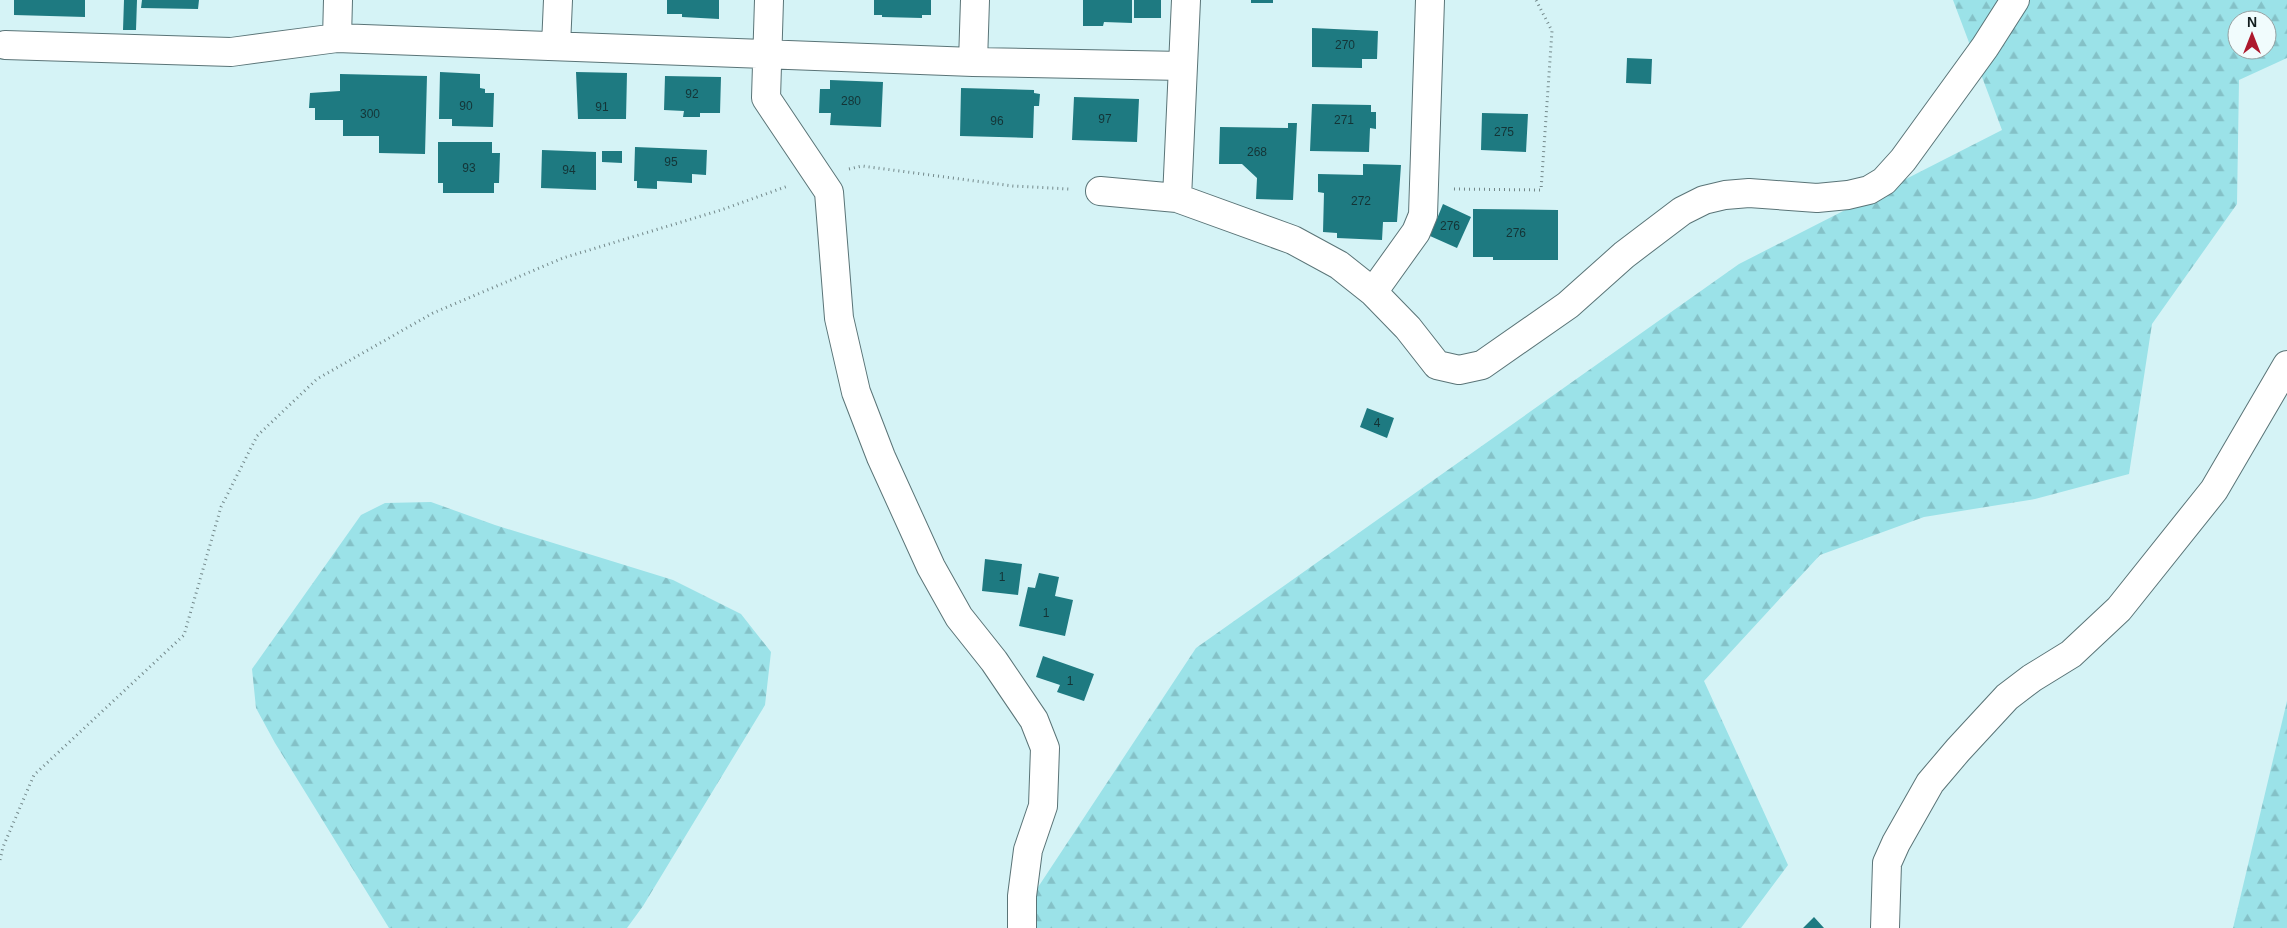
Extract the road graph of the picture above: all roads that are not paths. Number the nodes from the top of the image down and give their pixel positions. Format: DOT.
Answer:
graph roads {
  1 [pos="338,0"];
  2 [pos="558,0"];
  3 [pos="769,0"];
  4 [pos="975,0"];
  5 [pos="1186,0"];
  6 [pos="1430,0"];
  7 [pos="2015,0"];
  8 [pos="337,38"];
  9 [pos="4,45"];
  10 [pos="556,46"];
  11 [pos="768,54"];
  12 [pos="973,62"];
  13 [pos="1183,66"];
  14 [pos="1100,191"];
  15 [pos="1176,198"];
  16 [pos="1373,292"];
  17 [pos="2287,365"];
  18 [pos="1022,928"];
  19 [pos="1885,928"];
  1 -- 8 [label="street"];
  2 -- 10 [label="street"];
  3 -- 11 [label="street"];
  4 -- 12 [label="street"];
  5 -- 13 [label="street"];
  6 -- 16 [label="street"];
  7 -- 16 [label="street"];
  8 -- 9 [label="street"];
  8 -- 10 [label="street"];
  10 -- 11 [label="street"];
  11 -- 12 [label="street"];
  11 -- 18 [label="street"];
  12 -- 13 [label="street"];
  13 -- 15 [label="street"];
  14 -- 15 [label="street"];
  15 -- 16 [label="street"];
  17 -- 19 [label="street"];
}
